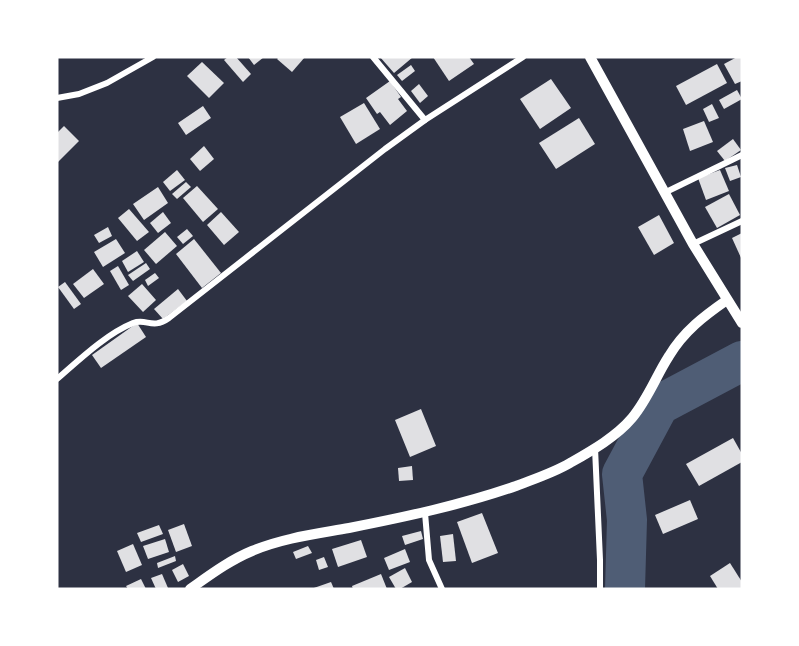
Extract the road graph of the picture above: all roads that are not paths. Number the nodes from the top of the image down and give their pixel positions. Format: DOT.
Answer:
graph roads {
  1 [pos="153,57"];
  2 [pos="373,57"];
  3 [pos="523,57"];
  4 [pos="590,57"];
  5 [pos="57,98"];
  6 [pos="425,120"];
  7 [pos="742,155"];
  8 [pos="664,193"];
  9 [pos="742,220"];
  10 [pos="693,244"];
  11 [pos="727,300"];
  12 [pos="742,323"];
  13 [pos="57,379"];
  14 [pos="595,447"];
  15 [pos="425,513"];
  16 [pos="190,589"];
  17 [pos="442,589"];
  18 [pos="600,589"];
  1 -- 5 [label="street"];
  2 -- 6 [label="street"];
  3 -- 6 [label="street"];
  4 -- 8 [label="street"];
  6 -- 13 [label="street"];
  7 -- 8 [label="street"];
  8 -- 10 [label="street"];
  9 -- 10 [label="street"];
  10 -- 11 [label="street"];
  11 -- 12 [label="street"];
  11 -- 14 [label="street"];
  14 -- 15 [label="street"];
  14 -- 18 [label="street"];
  15 -- 16 [label="street"];
  15 -- 17 [label="street"];
}
